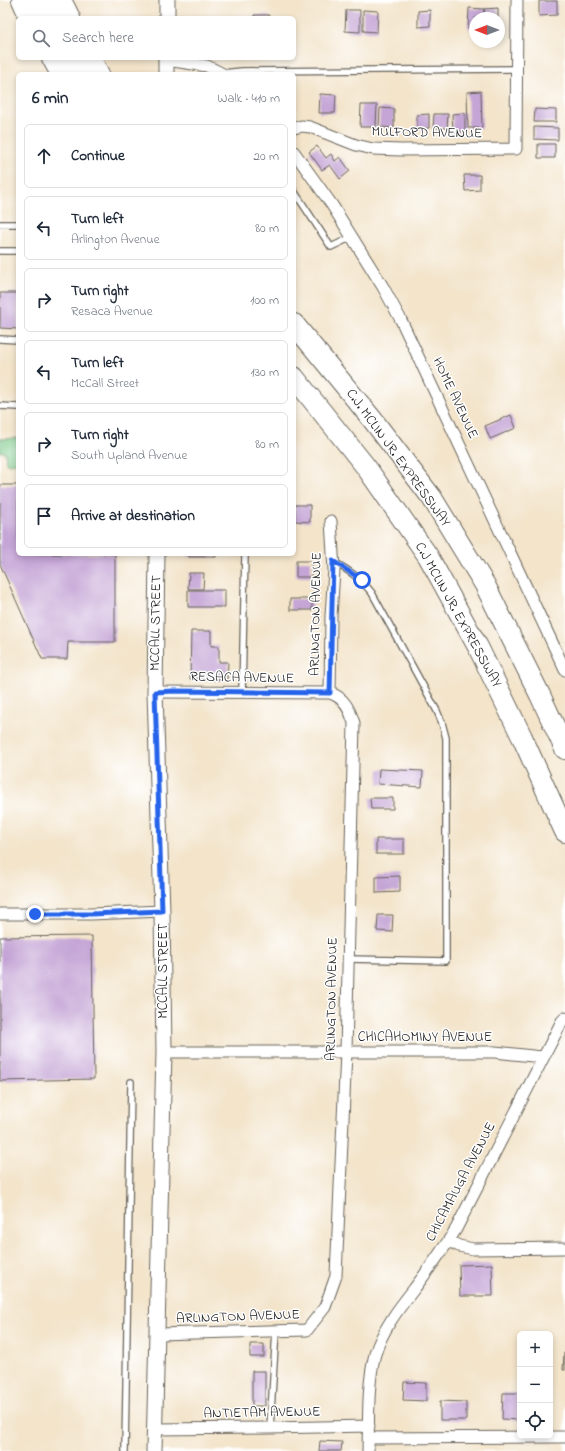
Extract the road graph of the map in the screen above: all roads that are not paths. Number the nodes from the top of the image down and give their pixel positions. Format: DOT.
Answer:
graph roads {
  1 [pos="22,0"];
  2 [pos="41,0"];
  3 [pos="61,0"];
  4 [pos="167,0"];
  5 [pos="517,0"];
  6 [pos="29,16"];
  7 [pos="49,16"];
  8 [pos="69,16"];
  9 [pos="167,16"];
  10 [pos="53,60"];
  11 [pos="72,60"];
  12 [pos="91,60"];
  13 [pos="166,64"];
  14 [pos="516,69"];
  15 [pos="60,72"];
  16 [pos="79,72"];
  17 [pos="98,72"];
  18 [pos="220,72"];
  19 [pos="232,72"];
  20 [pos="296,128"];
  21 [pos="296,155"];
  22 [pos="296,194"];
  23 [pos="0,224"];
  24 [pos="16,224"];
  25 [pos="352,237"];
  26 [pos="0,251"];
  27 [pos="16,251"];
  28 [pos="296,326"];
  29 [pos="0,339"];
  30 [pos="16,340"];
  31 [pos="296,380"];
  32 [pos="0,406"];
  33 [pos="16,407"];
  34 [pos="331,521"];
  35 [pos="157,556"];
  36 [pos="245,556"];
  37 [pos="333,561"];
  38 [pos="565,670"];
  39 [pos="155,692"];
  40 [pos="242,693"];
  41 [pos="330,693"];
  42 [pos="565,749"];
  43 [pos="565,832"];
  44 [pos="162,911"];
  45 [pos="0,914"];
  46 [pos="348,959"];
  47 [pos="565,1018"];
  48 [pos="164,1052"];
  49 [pos="346,1052"];
  50 [pos="542,1057"];
  51 [pos="131,1082"];
  52 [pos="449,1241"];
  53 [pos="565,1248"];
  54 [pos="276,1331"];
  55 [pos="157,1334"];
  56 [pos="369,1426"];
  57 [pos="155,1428"];
  58 [pos="270,1428"];
  59 [pos="565,1437"];
  60 [pos="369,1438"];
  61 [pos="125,1451"];
  62 [pos="154,1451"];
  63 [pos="368,1451"];
  1 -- 6 [label="highway"];
  2 -- 7 [label="highway"];
  3 -- 8 [label="highway"];
  4 -- 9 [label="street"];
  5 -- 14 [label="street"];
  10 -- 15 [label="highway"];
  11 -- 16 [label="highway"];
  12 -- 17 [label="highway"];
  13 -- 18 [label="street"];
  14 -- 19 [label="lane"];
  14 -- 20 [label="street, MULFORD AVENUE"];
  21 -- 25 [label="street, HOME AVENUE"];
  22 -- 25 [label="lane"];
  23 -- 24 [label="lane"];
  25 -- 38 [label="street, HOME AVENUE"];
  26 -- 27 [label="lane"];
  28 -- 42 [label="highway, C.J. MCLIN JR. EXPRESSWAY"];
  29 -- 30 [label="lane"];
  31 -- 43 [label="highway, C.J MCLIN JR. EXPRESSWAY"];
  32 -- 33 [label="lane"];
  34 -- 37 [label="street, ARLINGTON AVENUE"];
  35 -- 39 [label="street, MCCALL STREET"];
  36 -- 40 [label="lane"];
  37 -- 41 [label="street, ARLINGTON AVENUE"];
  37 -- 46 [label="lane"];
  39 -- 40 [label="street, RESACA AVENUE"];
  39 -- 44 [label="street, MCCALL STREET"];
  40 -- 41 [label="street, RESACA AVENUE"];
  41 -- 46 [label="street, ARLINGTON AVENUE"];
  44 -- 45 [label="street"];
  44 -- 48 [label="street, MCCALL STREET"];
  46 -- 49 [label="street, ARLINGTON AVENUE"];
  47 -- 50 [label="street, CHICAMAUGA AVENUE"];
  48 -- 49 [label="street, CHICAHOMINY AVENUE"];
  48 -- 55 [label="street, MCCALL STREET"];
  49 -- 50 [label="street, CHICAHOMINY AVENUE"];
  49 -- 54 [label="street, ARLINGTON AVENUE"];
  50 -- 52 [label="street, CHICAMAUGA AVENUE"];
  51 -- 61 [label="lane"];
  52 -- 53 [label="street"];
  52 -- 56 [label="street, CHICAMAUGA AVENUE"];
  54 -- 55 [label="street, ARLINGTON AVENUE"];
  54 -- 58 [label="lane"];
  55 -- 57 [label="street, MCCALL STREET"];
  56 -- 58 [label="street, ANTIETAM AVENUE"];
  56 -- 60 [label="street, CHICAMAUGA AVENUE"];
  57 -- 58 [label="street, ANTIETAM AVENUE"];
  57 -- 62 [label="street, MCCALL STREET"];
  59 -- 60 [label="street"];
  60 -- 63 [label="street, CHICAMAUGA AVENUE"];
}
